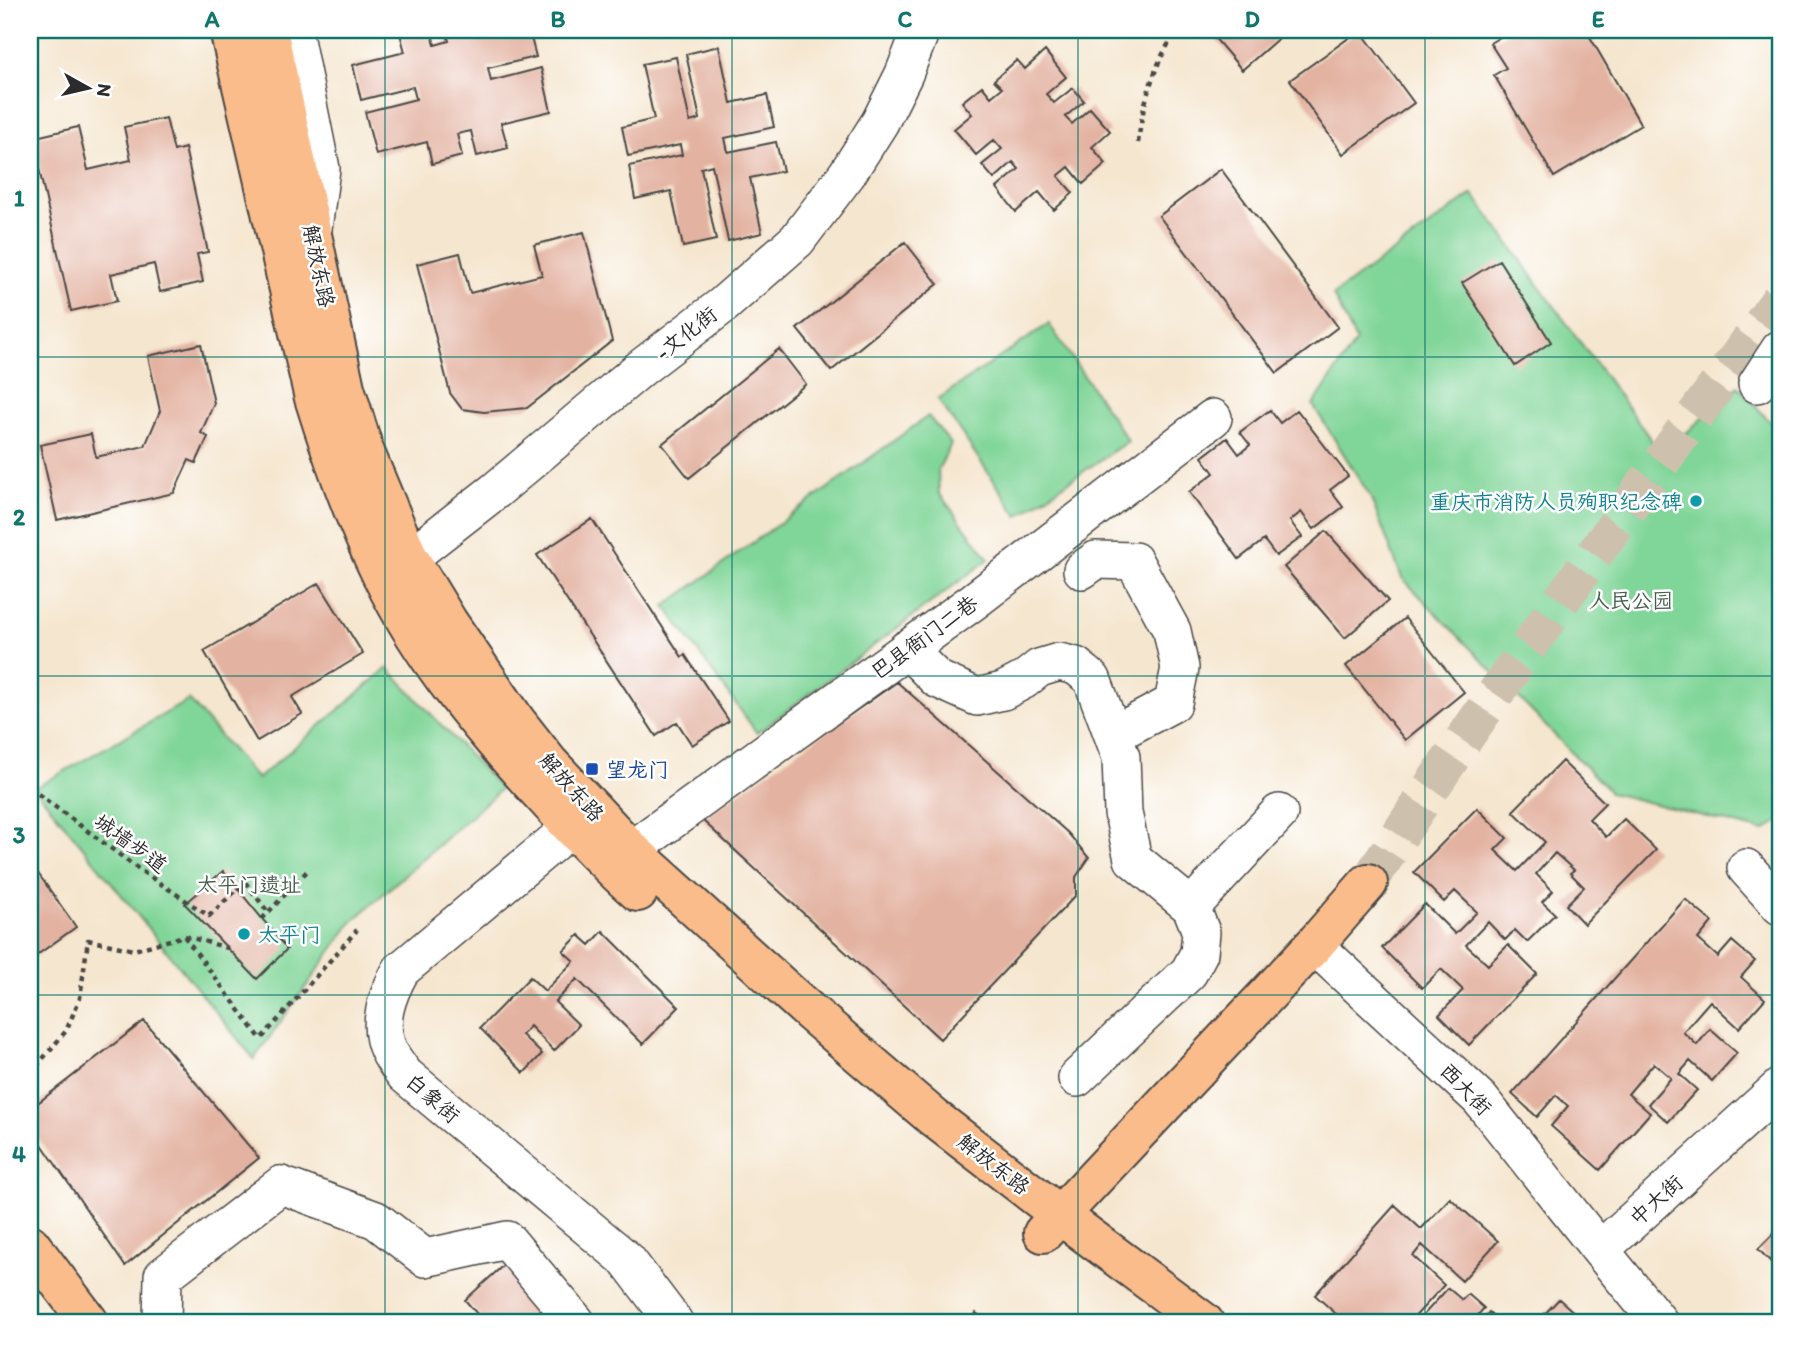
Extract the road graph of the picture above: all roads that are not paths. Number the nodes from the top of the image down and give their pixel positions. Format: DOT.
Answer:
graph roads {
  1 [pos="229,30"];
  2 [pos="268,30"];
  3 [pos="293,30"];
  4 [pos="921,30"];
  5 [pos="312,236"];
  6 [pos="1780,349"];
  7 [pos="1756,384"];
  8 [pos="1213,418"];
  9 [pos="396,568"];
  10 [pos="1082,570"];
  11 [pos="907,649"];
  12 [pos="1113,735"];
  13 [pos="1279,813"];
  14 [pos="572,827"];
  15 [pos="631,850"];
  16 [pos="1746,868"];
  17 [pos="1368,883"];
  18 [pos="1780,906"];
  19 [pos="1191,907"];
  20 [pos="1314,945"];
  21 [pos="1077,1078"];
  22 [pos="1780,1087"];
  23 [pos="1051,1224"];
  24 [pos="30,1244"];
  25 [pos="1600,1250"];
  26 [pos="89,1322"];
  27 [pos="162,1322"];
  28 [pos="576,1322"];
  29 [pos="674,1322"];
  30 [pos="1162,1322"];
  31 [pos="1204,1322"];
  32 [pos="1659,1322"];
  1 -- 9 [label="main road, 解放东路"];
  2 -- 5 [label="main road, 解放东路"];
  3 -- 5 [label="street"];
  4 -- 9 [label="street, -文化街"];
  5 -- 9 [label="main road, 解放东路"];
  6 -- 7 [label="street"];
  8 -- 11 [label="street, 巴县衙门二巷"];
  9 -- 14 [label="main road, 解放东路"];
  9 -- 15 [label="main road, 解放东路"];
  10 -- 12 [label="street"];
  11 -- 12 [label="street"];
  11 -- 15 [label="street, 巴县衙门二巷"];
  12 -- 19 [label="street"];
  13 -- 19 [label="street"];
  14 -- 23 [label="main road, 解放东路"];
  14 -- 29 [label="street, 白象街"];
  15 -- 23 [label="main road, 解放东路"];
  16 -- 18 [label="street"];
  17 -- 20 [label="main road"];
  19 -- 21 [label="street"];
  20 -- 23 [label="main road"];
  20 -- 25 [label="street, 西大街"];
  22 -- 25 [label="street, 中大街"];
  23 -- 30 [label="main road, 解放东路"];
  23 -- 31 [label="main road, 解放东路"];
  24 -- 26 [label="main road"];
  25 -- 32 [label="street"];
  27 -- 28 [label="street"];
}
